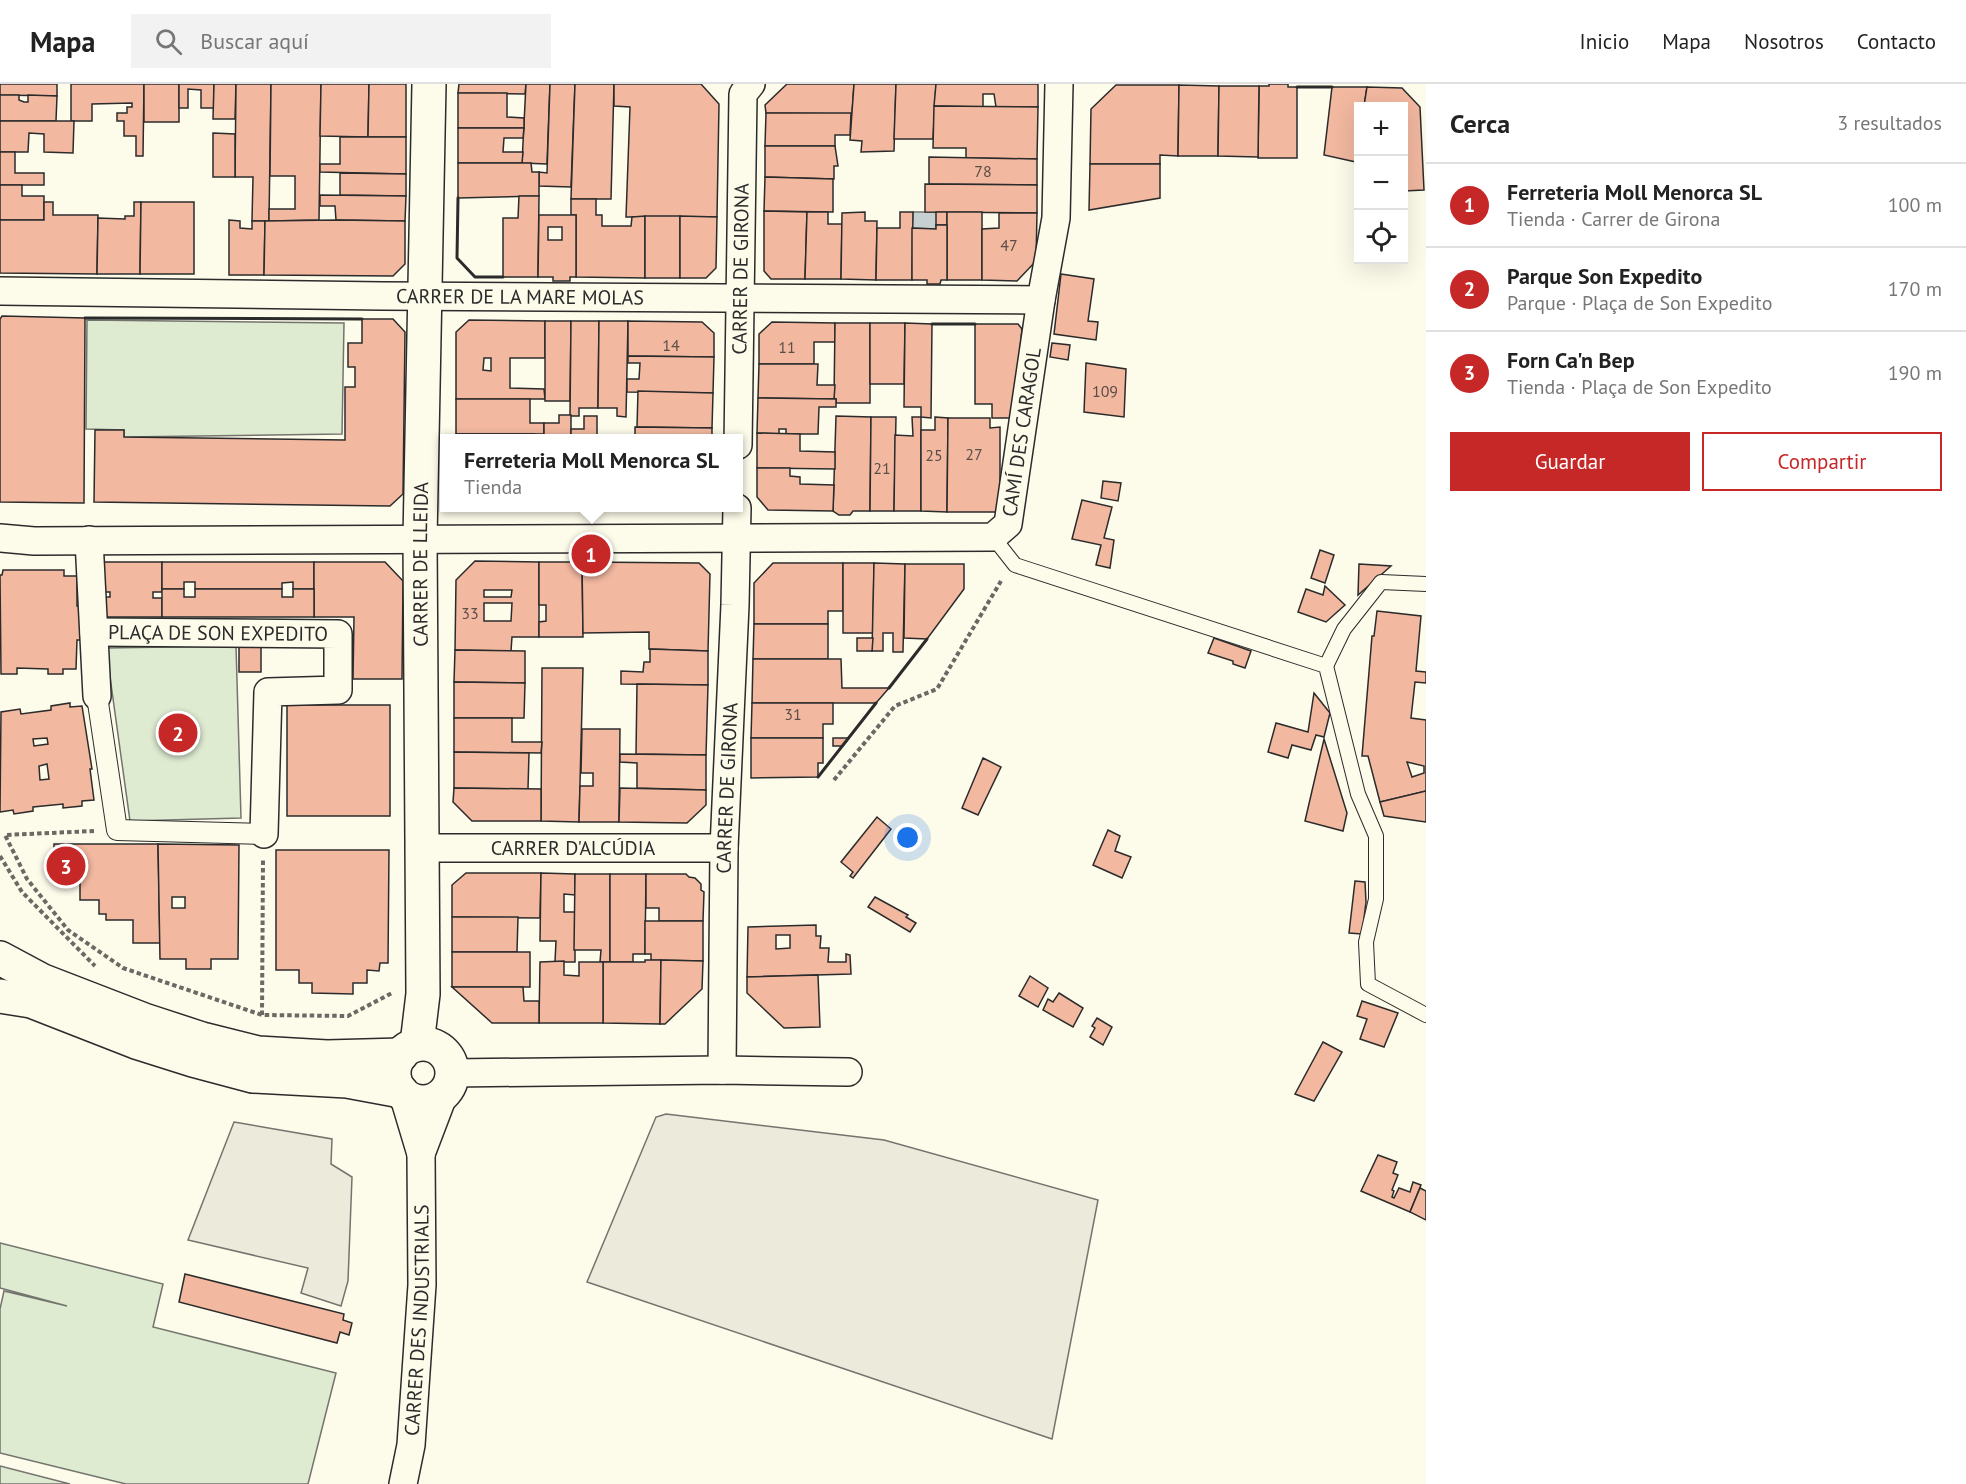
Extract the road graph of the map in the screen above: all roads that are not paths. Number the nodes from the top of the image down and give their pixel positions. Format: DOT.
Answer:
graph roads {
  1 [pos="429,84"];
  2 [pos="1059,84"];
  3 [pos="742,87"];
  4 [pos="0,291"];
  5 [pos="425,296"];
  6 [pos="740,297"];
  7 [pos="1041,300"];
  8 [pos="738,434"];
  9 [pos="737,512"];
  10 [pos="993,537"];
  11 [pos="0,538"];
  12 [pos="737,538"];
  13 [pos="420,539"];
  14 [pos="89,540"];
  15 [pos="1426,584"];
  16 [pos="94,632"];
  17 [pos="1326,666"];
  18 [pos="97,696"];
  19 [pos="264,834"];
  20 [pos="421,848"];
  21 [pos="724,848"];
  22 [pos="0,958"];
  23 [pos="0,996"];
  24 [pos="1426,1015"];
  25 [pos="409,1049"];
  26 [pos="722,1070"];
  27 [pos="848,1072"];
  28 [pos="449,1082"];
  29 [pos="402,1092"];
  30 [pos="421,1154"];
  31 [pos="403,1484"];
  1 -- 5 [label="street, CARRER DE LLEIDA"];
  2 -- 7 [label="street, CAMÍ DES CARAGOL"];
  3 -- 6 [label="street, CARRER DE GIRONA"];
  4 -- 5 [label="street, CARRER DE LA MARE MOLAS"];
  5 -- 6 [label="street, CARRER DE LA MARE MOLAS"];
  5 -- 13 [label="street, CARRER DE LLEIDA"];
  6 -- 7 [label="street, CARRER DE LA MARE MOLAS"];
  6 -- 8 [label="street, CARRER DE GIRONA"];
  7 -- 10 [label="street, CAMÍ DES CARAGOL"];
  9 -- 12 [label="street, CARRER DE GIRONA"];
  10 -- 12 [label="street"];
  10 -- 17 [label="lane"];
  11 -- 14 [label="street"];
  12 -- 13 [label="street"];
  12 -- 21 [label="street, CARRER DE GIRONA"];
  13 -- 14 [label="street"];
  13 -- 20 [label="street, CARRER DE LLEIDA"];
  14 -- 16 [label="street, PLAÇA DE SON EXPEDITO"];
  15 -- 17 [label="lane"];
  16 -- 18 [label="street, PLAÇA DE SON EXPEDITO"];
  16 -- 19 [label="street, PLAÇA DE SON EXPEDITO"];
  17 -- 24 [label="lane"];
  18 -- 19 [label="street, PLAÇA DE SON EXPEDITO"];
  20 -- 21 [label="street, CARRER D'ALCÚDIA"];
  20 -- 25 [label="street, CARRER DE LLEIDA"];
  21 -- 26 [label="street, CARRER DE GIRONA"];
  22 -- 25 [label="street"];
  23 -- 29 [label="street"];
  25 -- 28 [label="street"];
  25 -- 29 [label="street"];
  26 -- 27 [label="street"];
  26 -- 28 [label="street"];
  28 -- 29 [label="street"];
  28 -- 30 [label="street, CARRER DES INDUSTRIALS"];
  29 -- 30 [label="street, CARRER DES INDUSTRIALS"];
  30 -- 31 [label="street, CARRER DES INDUSTRIALS"];
}
